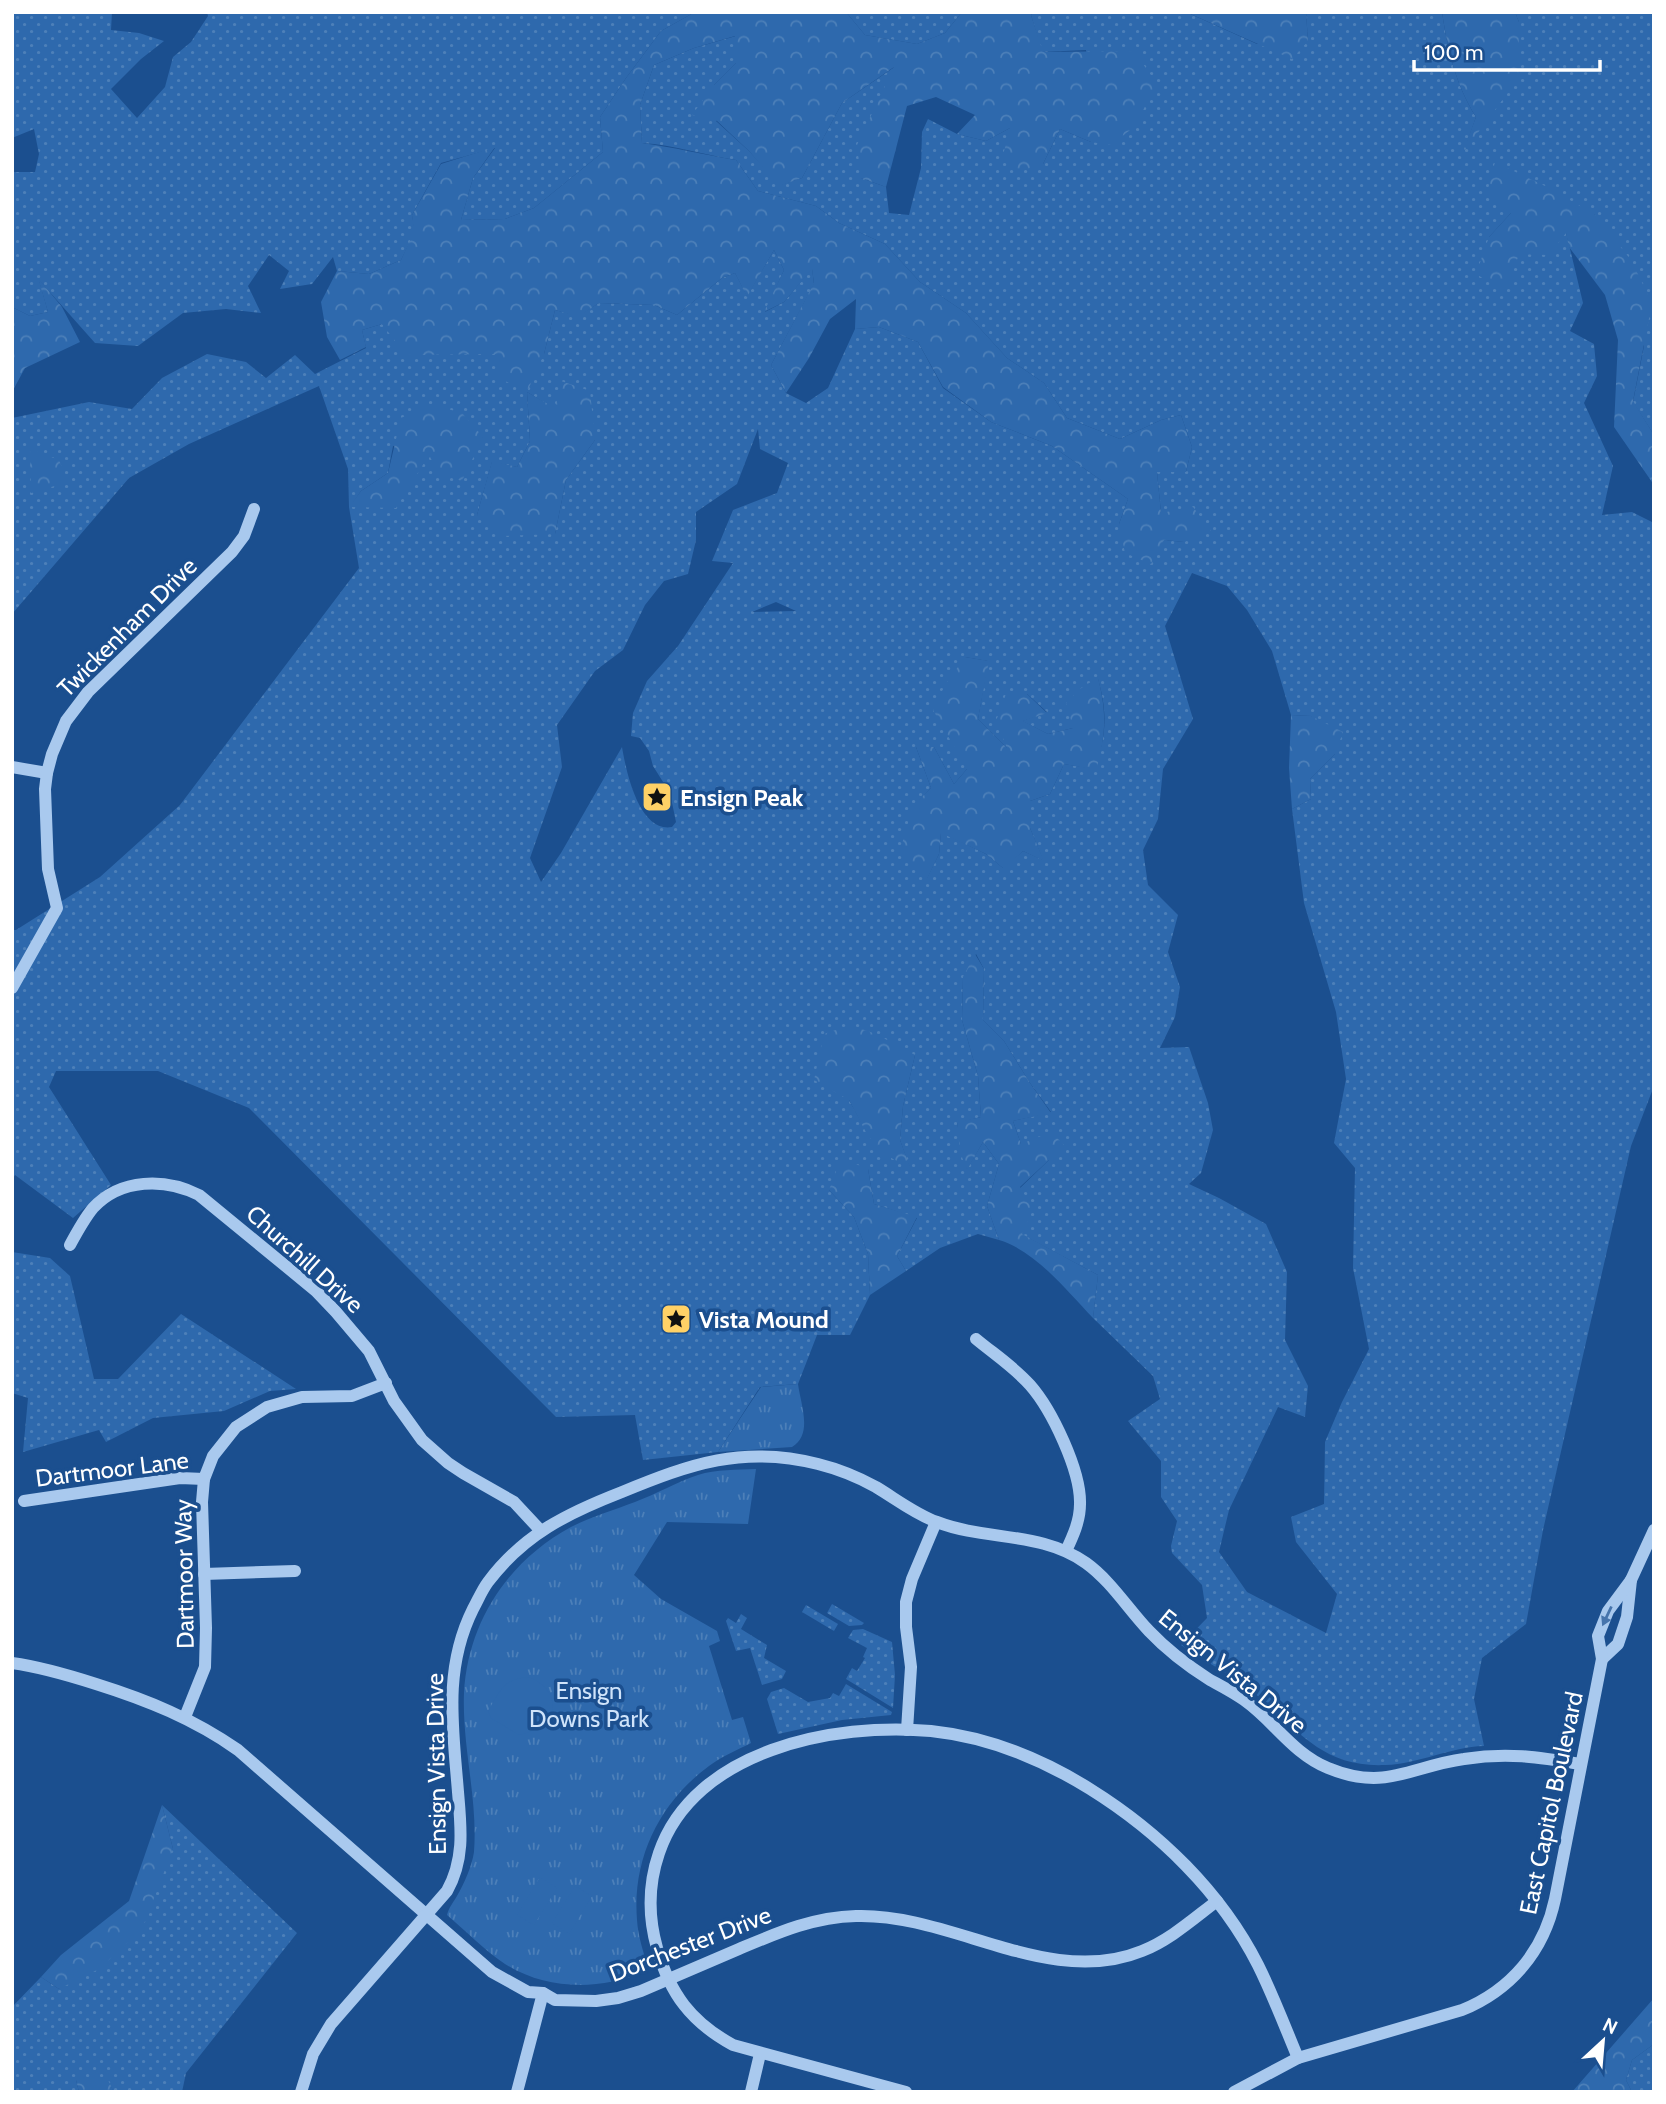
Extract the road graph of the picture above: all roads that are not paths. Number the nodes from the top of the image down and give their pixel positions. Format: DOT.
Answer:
graph roads {
  1 [pos="254,509"];
  2 [pos="12,767"];
  3 [pos="47,773"];
  4 [pos="12,988"];
  5 [pos="70,1245"];
  6 [pos="976,1339"];
  7 [pos="386,1383"];
  8 [pos="204,1479"];
  9 [pos="24,1501"];
  10 [pos="936,1522"];
  11 [pos="1654,1530"];
  12 [pos="541,1531"];
  13 [pos="1066,1551"];
  14 [pos="296,1571"];
  15 [pos="204,1574"];
  16 [pos="1631,1580"];
  17 [pos="1602,1658"];
  18 [pos="12,1663"];
  19 [pos="185,1717"];
  20 [pos="907,1730"];
  21 [pos="1580,1764"];
  22 [pos="1217,1901"];
  23 [pos="426,1914"];
  24 [pos="667,1979"];
  25 [pos="543,1993"];
  26 [pos="760,2054"];
  27 [pos="1298,2058"];
  28 [pos="301,2092"];
  29 [pos="517,2092"];
  30 [pos="751,2092"];
  31 [pos="906,2092"];
  32 [pos="1234,2092"];
  1 -- 3 [label="street, Twickenham Drive"];
  2 -- 3 [label="street"];
  3 -- 4 [label="street, Twickenham Drive"];
  5 -- 7 [label="street, Churchill Drive"];
  6 -- 13 [label="street"];
  7 -- 8 [label="street, Dartmoor Way"];
  7 -- 12 [label="street, Churchill Drive"];
  8 -- 9 [label="street, Dartmoor Lane"];
  8 -- 15 [label="street, Dartmoor Way"];
  10 -- 12 [label="street, Ensign Vista Drive"];
  10 -- 13 [label="street, Ensign Vista Drive"];
  10 -- 20 [label="street"];
  11 -- 16 [label="street"];
  12 -- 23 [label="street, Ensign Vista Drive"];
  13 -- 21 [label="street, Ensign Vista Drive"];
  14 -- 15 [label="street"];
  15 -- 19 [label="street, Dartmoor Way"];
  16 -- 17 [label="street"];
  16 -- 17 [label="street, one-way"];
  17 -- 21 [label="street, East Capitol Boulevard"];
  18 -- 19 [label="street, Dorchester Drive"];
  19 -- 23 [label="street, Dorchester Drive"];
  20 -- 22 [label="street"];
  20 -- 24 [label="street"];
  21 -- 27 [label="street, East Capitol Boulevard"];
  22 -- 24 [label="street, Dorchester Drive"];
  22 -- 27 [label="street"];
  23 -- 25 [label="street, Dorchester Drive"];
  23 -- 28 [label="street, Ensign Vista Drive"];
  24 -- 25 [label="street, Dorchester Drive"];
  24 -- 26 [label="street"];
  25 -- 29 [label="street"];
  26 -- 30 [label="street"];
  26 -- 31 [label="street"];
  27 -- 32 [label="street, East Capitol Boulevard"];
}
